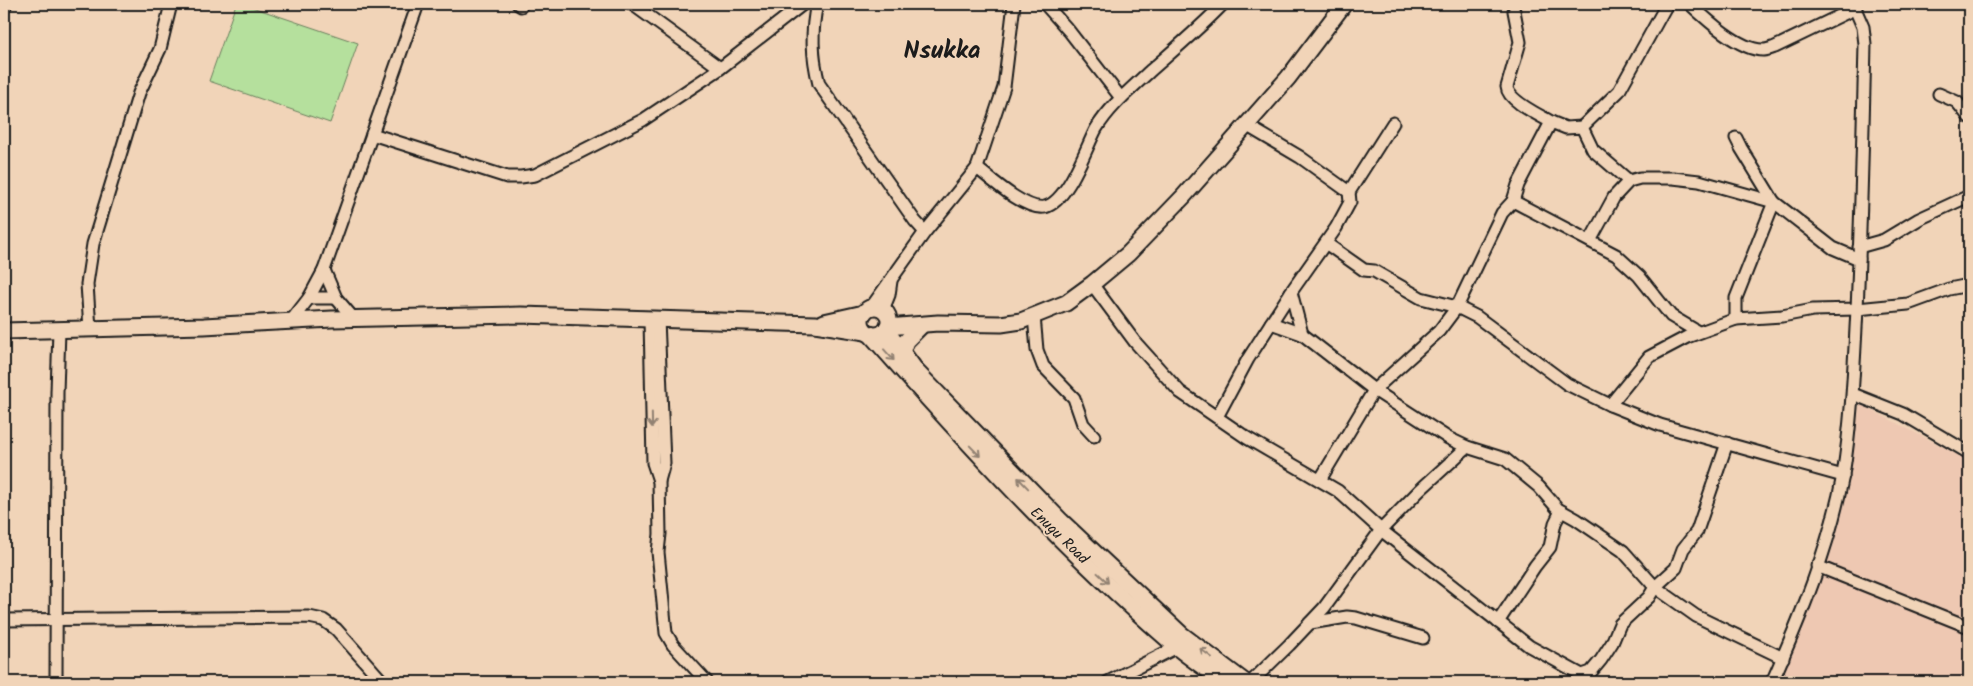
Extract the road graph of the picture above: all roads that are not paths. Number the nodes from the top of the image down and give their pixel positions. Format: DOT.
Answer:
graph roads {
  1 [pos="6,4"];
  2 [pos="171,4"];
  3 [pos="418,4"];
  4 [pos="632,4"];
  5 [pos="817,4"];
  6 [pos="1014,4"];
  7 [pos="1045,4"];
  8 [pos="1223,4"];
  9 [pos="1344,4"];
  10 [pos="1667,4"];
  11 [pos="1690,4"];
  12 [pos="800,6"];
  13 [pos="1855,6"];
  14 [pos="4,7"];
  15 [pos="1514,11"];
  16 [pos="813,23"];
  17 [pos="720,68"];
  18 [pos="1939,94"];
  19 [pos="1120,98"];
  20 [pos="1969,117"];
  21 [pos="1551,122"];
  22 [pos="1393,123"];
  23 [pos="1246,125"];
  24 [pos="1582,127"];
  25 [pos="372,134"];
  26 [pos="1736,138"];
  27 [pos="977,168"];
  28 [pos="1629,181"];
  29 [pos="1349,192"];
  30 [pos="1969,196"];
  31 [pos="1513,201"];
  32 [pos="1774,202"];
  33 [pos="925,232"];
  34 [pos="1590,241"];
  35 [pos="1327,244"];
  36 [pos="1859,253"];
  37 [pos="324,270"];
  38 [pos="1092,284"];
  39 [pos="1969,285"];
  40 [pos="1292,292"];
  41 [pos="309,298"];
  42 [pos="336,298"];
  43 [pos="1457,307"];
  44 [pos="1857,309"];
  45 [pos="1034,316"];
  46 [pos="880,317"];
  47 [pos="354,318"];
  48 [pos="332,319"];
  49 [pos="654,319"];
  50 [pos="1736,319"];
  51 [pos="313,320"];
  52 [pos="291,321"];
  53 [pos="938,323"];
  54 [pos="1271,323"];
  55 [pos="815,324"];
  56 [pos="922,325"];
  57 [pos="90,329"];
  58 [pos="59,330"];
  59 [pos="4,331"];
  60 [pos="1698,332"];
  61 [pos="868,333"];
  62 [pos="1302,334"];
  63 [pos="902,352"];
  64 [pos="1374,390"];
  65 [pos="1853,394"];
  66 [pos="1610,405"];
  67 [pos="1216,417"];
  68 [pos="1094,436"];
  69 [pos="1727,443"];
  70 [pos="1467,447"];
  71 [pos="1969,453"];
  72 [pos="1843,476"];
  73 [pos="1320,480"];
  74 [pos="1561,511"];
  75 [pos="1381,530"];
  76 [pos="1817,566"];
  77 [pos="1655,587"];
  78 [pos="58,619"];
  79 [pos="4,620"];
  80 [pos="1498,622"];
  81 [pos="1310,623"];
  82 [pos="1969,627"];
  83 [pos="1423,638"];
  84 [pos="1177,647"];
  85 [pos="1783,658"];
  86 [pos="1584,679"];
  87 [pos="56,682"];
  88 [pos="384,682"];
  89 [pos="707,682"];
  90 [pos="1108,682"];
  91 [pos="1224,682"];
  92 [pos="1244,682"];
  93 [pos="1250,682"];
  94 [pos="1772,682"];
  1 -- 14 [label="street"];
  2 -- 57 [label="street"];
  3 -- 25 [label="street"];
  4 -- 17 [label="street"];
  5 -- 16 [label="street"];
  6 -- 27 [label="street"];
  7 -- 19 [label="street"];
  8 -- 19 [label="street"];
  9 -- 23 [label="main road"];
  10 -- 24 [label="street"];
  11 -- 13 [label="street"];
  12 -- 16 [label="street"];
  12 -- 17 [label="street"];
  13 -- 36 [label="street"];
  15 -- 21 [label="street"];
  16 -- 33 [label="street"];
  17 -- 25 [label="street"];
  18 -- 20 [label="street"];
  19 -- 27 [label="street"];
  21 -- 24 [label="street"];
  21 -- 31 [label="street"];
  22 -- 29 [label="street"];
  23 -- 29 [label="street"];
  23 -- 38 [label="main road"];
  24 -- 28 [label="street"];
  25 -- 37 [label="street"];
  26 -- 32 [label="street"];
  27 -- 33 [label="street"];
  28 -- 32 [label="street"];
  28 -- 34 [label="street"];
  29 -- 35 [label="street"];
  30 -- 36 [label="street"];
  31 -- 34 [label="street"];
  31 -- 43 [label="street"];
  32 -- 36 [label="street"];
  32 -- 50 [label="street"];
  33 -- 46 [label="street"];
  34 -- 60 [label="street"];
  35 -- 40 [label="street"];
  35 -- 43 [label="street"];
  36 -- 44 [label="street"];
  37 -- 41 [label="street"];
  37 -- 42 [label="street"];
  38 -- 45 [label="main road"];
  38 -- 67 [label="street"];
  39 -- 44 [label="street"];
  40 -- 54 [label="street"];
  40 -- 62 [label="street"];
  41 -- 42 [label="street"];
  41 -- 51 [label="street"];
  41 -- 52 [label="street"];
  42 -- 47 [label="street"];
  42 -- 48 [label="street"];
  43 -- 64 [label="street"];
  43 -- 66 [label="street"];
  44 -- 50 [label="street"];
  44 -- 65 [label="street"];
  45 -- 53 [label="main road"];
  45 -- 68 [label="street"];
  46 -- 53 [label="main road"];
  46 -- 55 [label="main road"];
  46 -- 56 [label="main road"];
  46 -- 61 [label="main road"];
  46 -- 61 [label="main road"];
  46 -- 63 [label="main road"];
  47 -- 48 [label="main road"];
  47 -- 49 [label="main road"];
  48 -- 51 [label="main road"];
  49 -- 55 [label="main road"];
  49 -- 89 [label="street"];
  50 -- 60 [label="street"];
  51 -- 52 [label="main road"];
  52 -- 57 [label="main road"];
  53 -- 56 [label="main road"];
  54 -- 62 [label="street"];
  54 -- 67 [label="street"];
  55 -- 61 [label="main road"];
  56 -- 63 [label="main road"];
  57 -- 58 [label="main road"];
  58 -- 59 [label="main road"];
  58 -- 78 [label="street"];
  60 -- 66 [label="street"];
  61 -- 84 [label="main road, Enugu Road, one-way"];
  62 -- 64 [label="street"];
  92 -- 63 [label="main road, one-way"];
  64 -- 70 [label="street"];
  64 -- 73 [label="street"];
  65 -- 71 [label="street"];
  65 -- 72 [label="street"];
  66 -- 69 [label="street"];
  67 -- 73 [label="street"];
  69 -- 72 [label="street"];
  69 -- 77 [label="street"];
  70 -- 74 [label="street"];
  70 -- 75 [label="street"];
  72 -- 76 [label="street"];
  73 -- 75 [label="street"];
  74 -- 77 [label="street"];
  74 -- 80 [label="street"];
  75 -- 80 [label="street"];
  75 -- 81 [label="street"];
  76 -- 82 [label="street"];
  76 -- 85 [label="street"];
  77 -- 85 [label="street"];
  77 -- 86 [label="street"];
  78 -- 79 [label="street"];
  78 -- 87 [label="street"];
  78 -- 88 [label="street"];
  80 -- 86 [label="street"];
  81 -- 83 [label="street"];
  81 -- 93 [label="street"];
  84 -- 90 [label="street"];
  84 -- 91 [label="main road, Enugu Road"];
  85 -- 94 [label="street"];
}
